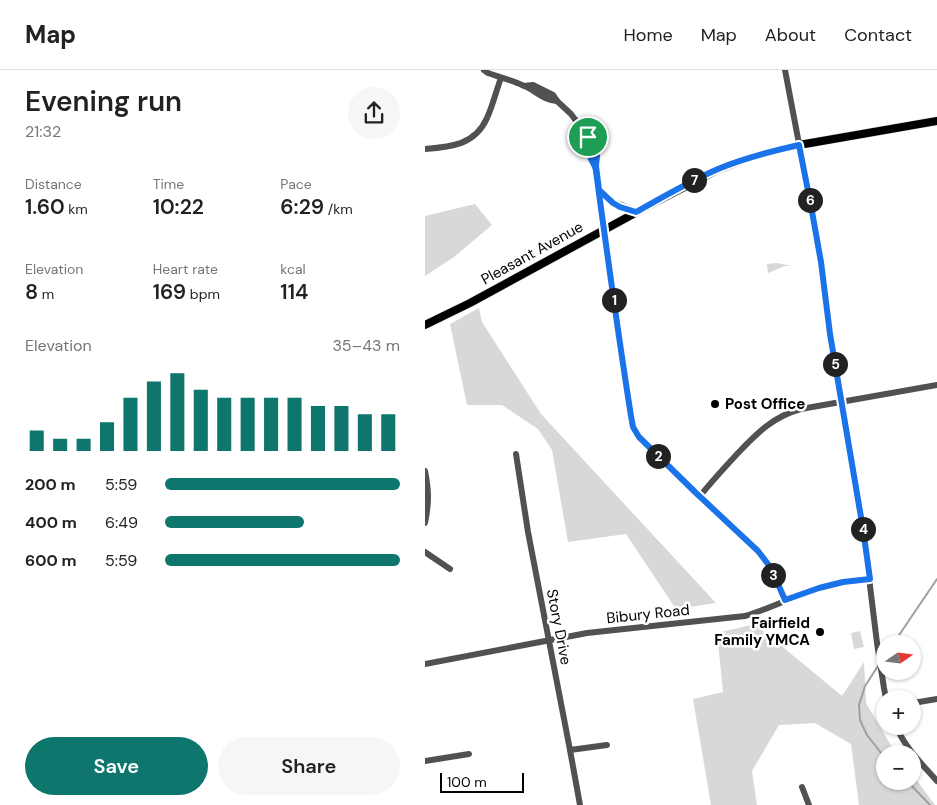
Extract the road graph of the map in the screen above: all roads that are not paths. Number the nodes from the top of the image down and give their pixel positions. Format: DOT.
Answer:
graph roads {
  1 [pos="484,70"];
  2 [pos="494,70"];
  3 [pos="785,70"];
  4 [pos="501,78"];
  5 [pos="937,121"];
  6 [pos="799,145"];
  7 [pos="425,149"];
  8 [pos="599,190"];
  9 [pos="636,212"];
  10 [pos="604,229"];
  11 [pos="425,325"];
  12 [pos="937,385"];
  13 [pos="841,402"];
  14 [pos="516,454"];
  15 [pos="425,471"];
  16 [pos="700,496"];
  17 [pos="425,523"];
  18 [pos="425,552"];
  19 [pos="450,569"];
  20 [pos="870,579"];
  21 [pos="785,600"];
  22 [pos="548,640"];
  23 [pos="425,664"];
  24 [pos="884,690"];
  25 [pos="937,699"];
  26 [pos="921,702"];
  27 [pos="900,735"];
  28 [pos="607,745"];
  29 [pos="570,750"];
  30 [pos="469,754"];
  31 [pos="425,761"];
  32 [pos="937,781"];
  33 [pos="802,787"];
  34 [pos="580,805"];
  35 [pos="809,805"];
  1 -- 4 [label="street"];
  2 -- 4 [label="street"];
  3 -- 6 [label="street"];
  4 -- 7 [label="street"];
  4 -- 8 [label="street"];
  5 -- 6 [label="main road, Pleasant Avenue"];
  6 -- 9 [label="main road, Pleasant Avenue"];
  6 -- 13 [label="street"];
  8 -- 9 [label="main road"];
  8 -- 10 [label="street"];
  9 -- 10 [label="main road, Pleasant Avenue"];
  10 -- 11 [label="main road, Pleasant Avenue"];
  10 -- 16 [label="street"];
  12 -- 13 [label="street"];
  13 -- 16 [label="street"];
  13 -- 20 [label="street"];
  14 -- 22 [label="street, Story Drive"];
  15 -- 17 [label="street"];
  16 -- 21 [label="street"];
  18 -- 19 [label="street"];
  20 -- 21 [label="street, Bibury Road"];
  20 -- 24 [label="street"];
  21 -- 22 [label="street, Bibury Road"];
  22 -- 23 [label="street, Bibury Road"];
  22 -- 29 [label="street, Story Drive"];
  25 -- 26 [label="street"];
  27 -- 32 [label="street"];
  28 -- 29 [label="street"];
  29 -- 34 [label="street, Story Drive"];
  30 -- 31 [label="street"];
  33 -- 35 [label="street"];
}
